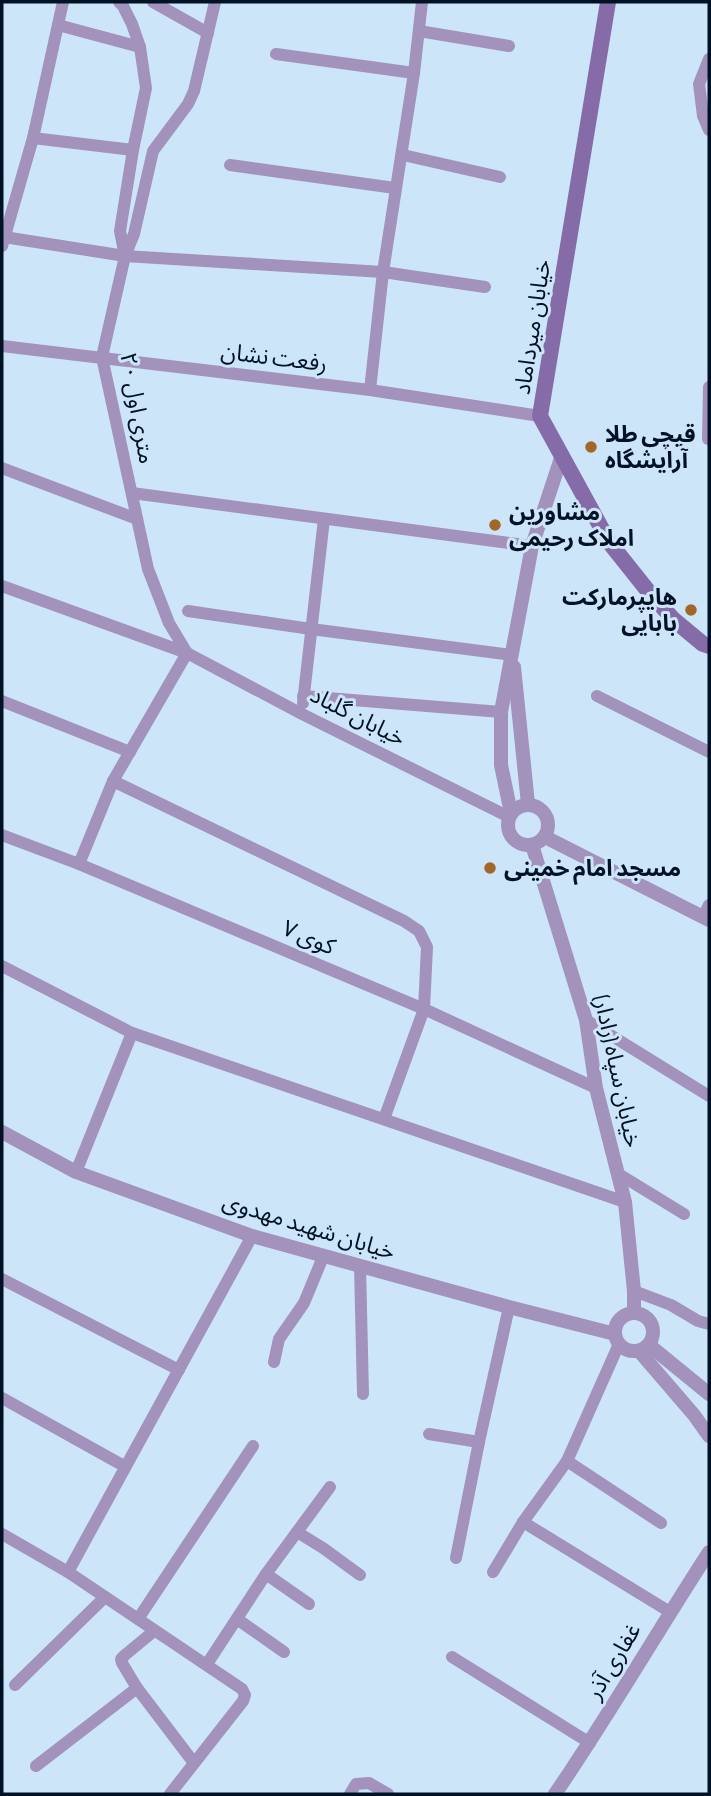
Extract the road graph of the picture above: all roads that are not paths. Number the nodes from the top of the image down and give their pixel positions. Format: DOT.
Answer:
graph roads {
  1 [pos="63,2"];
  2 [pos="118,2"];
  3 [pos="153,2"];
  4 [pos="215,2"];
  5 [pos="422,2"];
  6 [pos="608,2"];
  7 [pos="58,25"];
  8 [pos="419,31"];
  9 [pos="208,33"];
  10 [pos="509,46"];
  11 [pos="140,47"];
  12 [pos="276,54"];
  13 [pos="709,59"];
  14 [pos="414,73"];
  15 [pos="709,130"];
  16 [pos="33,138"];
  17 [pos="132,150"];
  18 [pos="402,155"];
  19 [pos="230,165"];
  20 [pos="500,177"];
  21 [pos="395,188"];
  22 [pos="3,241"];
  23 [pos="125,256"];
  24 [pos="383,272"];
  25 [pos="485,287"];
  26 [pos="2,346"];
  27 [pos="102,358"];
  28 [pos="709,387"];
  29 [pos="370,390"];
  30 [pos="540,416"];
  31 [pos="708,439"];
  32 [pos="562,455"];
  33 [pos="2,468"];
  34 [pos="132,493"];
  35 [pos="137,519"];
  36 [pos="324,519"];
  37 [pos="532,546"];
  38 [pos="2,586"];
  39 [pos="188,611"];
  40 [pos="311,629"];
  41 [pos="709,646"];
  42 [pos="187,653"];
  43 [pos="512,655"];
  44 [pos="303,696"];
  45 [pos="597,696"];
  46 [pos="2,701"];
  47 [pos="501,712"];
  48 [pos="302,714"];
  49 [pos="130,752"];
  50 [pos="709,752"];
  51 [pos="113,781"];
  52 [pos="528,804"];
  53 [pos="510,815"];
  54 [pos="2,835"];
  55 [pos="538,841"];
  56 [pos="79,864"];
  57 [pos="707,914"];
  58 [pos="2,966"];
  59 [pos="424,1009"];
  60 [pos="586,1020"];
  61 [pos="132,1033"];
  62 [pos="596,1088"];
  63 [pos="709,1096"];
  64 [pos="384,1119"];
  65 [pos="2,1132"];
  66 [pos="76,1172"];
  67 [pos="617,1173"];
  68 [pos="625,1202"];
  69 [pos="684,1214"];
  70 [pos="252,1236"];
  71 [pos="323,1257"];
  72 [pos="360,1266"];
  73 [pos="2,1279"];
  74 [pos="634,1291"];
  75 [pos="509,1307"];
  76 [pos="634,1312"];
  77 [pos="709,1324"];
  78 [pos="617,1339"];
  79 [pos="644,1348"];
  80 [pos="274,1362"];
  81 [pos="179,1370"];
  82 [pos="363,1394"];
  83 [pos="709,1394"];
  84 [pos="2,1398"];
  85 [pos="429,1434"];
  86 [pos="709,1436"];
  87 [pos="479,1443"];
  88 [pos="253,1446"];
  89 [pos="566,1461"];
  90 [pos="124,1466"];
  91 [pos="330,1487"];
  92 [pos="523,1522"];
  93 [pos="661,1523"];
  94 [pos="297,1532"];
  95 [pos="2,1534"];
  96 [pos="709,1552"];
  97 [pos="456,1558"];
  98 [pos="68,1572"];
  99 [pos="493,1572"];
  100 [pos="266,1574"];
  101 [pos="360,1575"];
  102 [pos="105,1597"];
  103 [pos="309,1604"];
  104 [pos="670,1612"];
  105 [pos="138,1619"];
  106 [pos="237,1619"];
  107 [pos="154,1631"];
  108 [pos="284,1652"];
  109 [pos="452,1657"];
  110 [pos="207,1664"];
  111 [pos="15,1685"];
  112 [pos="137,1688"];
  113 [pos="590,1743"];
  114 [pos="194,1763"];
  115 [pos="36,1766"];
  116 [pos="353,1789"];
  117 [pos="170,1794"];
  118 [pos="388,1794"];
  119 [pos="555,1794"];
  1 -- 7 [label="street"];
  2 -- 11 [label="street, ۲۰ متری اول"];
  3 -- 9 [label="street"];
  4 -- 9 [label="street"];
  5 -- 8 [label="street"];
  6 -- 30 [label="main road, خیابان میرداماد"];
  7 -- 11 [label="street"];
  7 -- 16 [label="street"];
  8 -- 10 [label="street"];
  8 -- 14 [label="street"];
  9 -- 23 [label="street"];
  11 -- 17 [label="street, ۲۰ متری اول"];
  12 -- 14 [label="street"];
  13 -- 15 [label="street"];
  14 -- 18 [label="street"];
  16 -- 17 [label="street"];
  16 -- 22 [label="street"];
  17 -- 23 [label="street, ۲۰ متری اول"];
  18 -- 20 [label="street"];
  18 -- 21 [label="street"];
  19 -- 21 [label="street"];
  21 -- 24 [label="street"];
  22 -- 23 [label="street"];
  23 -- 24 [label="street"];
  23 -- 27 [label="street, ۲۰ متری اول"];
  24 -- 25 [label="street"];
  24 -- 29 [label="street"];
  26 -- 27 [label="street, رفعت نشان"];
  27 -- 29 [label="street, رفعت نشان"];
  27 -- 34 [label="street, ۲۰ متری اول"];
  28 -- 31 [label="street"];
  29 -- 30 [label="street, رفعت نشان"];
  30 -- 32 [label="main road, خیابان میرداماد"];
  32 -- 37 [label="street"];
  32 -- 41 [label="main road, خیابان میرداماد"];
  33 -- 35 [label="street"];
  34 -- 35 [label="street, ۲۰ متری اول"];
  34 -- 36 [label="street"];
  35 -- 42 [label="street, ۲۰ متری اول"];
  36 -- 37 [label="street"];
  36 -- 40 [label="street"];
  37 -- 43 [label="street"];
  38 -- 42 [label="street, خیابان گلباد"];
  39 -- 40 [label="street"];
  40 -- 43 [label="street"];
  40 -- 44 [label="street"];
  42 -- 48 [label="street, خیابان گلباد"];
  42 -- 49 [label="street"];
  43 -- 47 [label="street"];
  43 -- 52 [label="street"];
  44 -- 47 [label="street"];
  44 -- 48 [label="street"];
  45 -- 50 [label="street"];
  46 -- 49 [label="street"];
  47 -- 53 [label="street"];
  48 -- 53 [label="street, خیابان گلباد"];
  49 -- 51 [label="street"];
  51 -- 56 [label="street"];
  51 -- 59 [label="street"];
  52 -- 53 [label="street"];
  52 -- 55 [label="street"];
  53 -- 55 [label="street"];
  54 -- 56 [label="street, کوی ۷"];
  55 -- 57 [label="street"];
  55 -- 60 [label="street, خیابان سپاه (رادار)"];
  56 -- 59 [label="street, کوی ۷"];
  58 -- 61 [label="street"];
  59 -- 62 [label="street, کوی ۷"];
  59 -- 64 [label="street"];
  60 -- 62 [label="street, خیابان سپاه (رادار)"];
  60 -- 63 [label="street"];
  61 -- 64 [label="street"];
  61 -- 66 [label="street"];
  62 -- 67 [label="street, خیابان سپاه (رادار)"];
  64 -- 68 [label="street"];
  65 -- 66 [label="street, خیابان شهید مهدوی"];
  66 -- 70 [label="street, خیابان شهید مهدوی"];
  67 -- 68 [label="street, خیابان سپاه (رادار)"];
  67 -- 69 [label="street"];
  68 -- 74 [label="street, خیابان سپاه (رادار)"];
  70 -- 71 [label="street, خیابان شهید مهدوی"];
  70 -- 81 [label="street"];
  71 -- 72 [label="street, خیابان شهید مهدوی"];
  71 -- 80 [label="street"];
  72 -- 75 [label="street, خیابان شهید مهدوی"];
  72 -- 82 [label="street"];
  73 -- 81 [label="street"];
  74 -- 76 [label="street, خیابان سپاه (رادار)"];
  74 -- 77 [label="street"];
  75 -- 78 [label="street, خیابان شهید مهدوی"];
  75 -- 87 [label="street"];
  76 -- 78 [label="street"];
  76 -- 79 [label="street"];
  78 -- 79 [label="street"];
  78 -- 89 [label="street"];
  79 -- 83 [label="street"];
  79 -- 86 [label="street"];
  81 -- 90 [label="street"];
  84 -- 90 [label="street"];
  85 -- 87 [label="street"];
  87 -- 97 [label="street"];
  88 -- 105 [label="street"];
  89 -- 92 [label="street"];
  89 -- 93 [label="street"];
  90 -- 98 [label="street"];
  91 -- 94 [label="street"];
  92 -- 99 [label="street"];
  92 -- 104 [label="street"];
  94 -- 100 [label="street"];
  94 -- 101 [label="street"];
  95 -- 98 [label="street"];
  96 -- 104 [label="street, غفاری آذر"];
  98 -- 102 [label="street"];
  100 -- 103 [label="street"];
  100 -- 106 [label="street"];
  102 -- 105 [label="street"];
  102 -- 111 [label="street"];
  104 -- 113 [label="street, غفاری آذر"];
  105 -- 107 [label="street"];
  106 -- 108 [label="street"];
  106 -- 110 [label="street"];
  107 -- 110 [label="street"];
  107 -- 112 [label="street"];
  109 -- 113 [label="street"];
  110 -- 114 [label="street"];
  112 -- 114 [label="street"];
  112 -- 115 [label="street"];
  113 -- 119 [label="street, غفاری آذر"];
  114 -- 117 [label="street"];
  116 -- 118 [label="street"];
}
